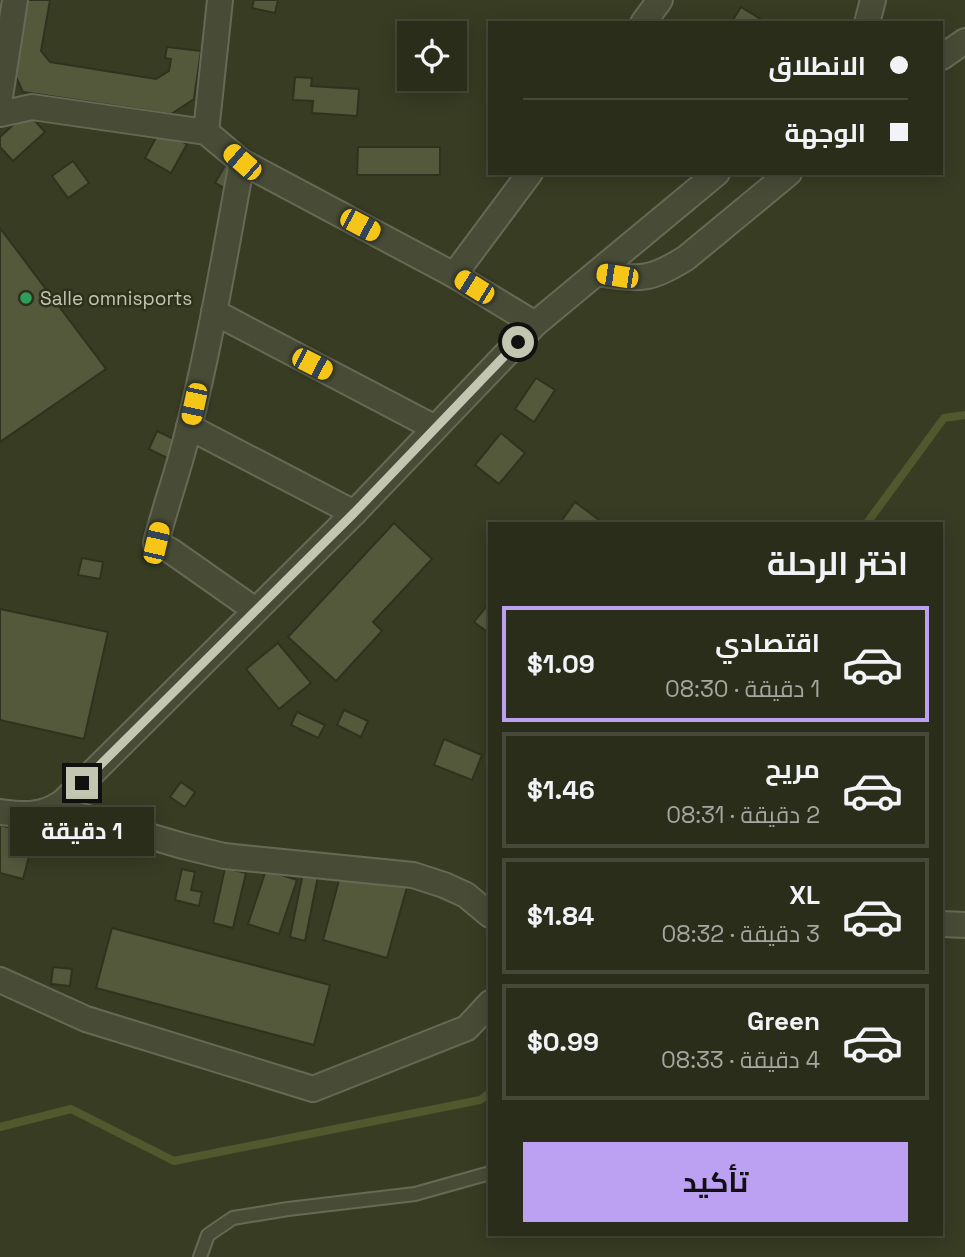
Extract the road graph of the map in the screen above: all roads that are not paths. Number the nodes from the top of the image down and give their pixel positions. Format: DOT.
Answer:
graph roads {
  1 [pos="15,0"];
  2 [pos="660,0"];
  3 [pos="873,0"];
  4 [pos="217,1"];
  5 [pos="644,21"];
  6 [pos="868,21"];
  7 [pos="965,41"];
  8 [pos="943,56"];
  9 [pos="0,97"];
  10 [pos="0,114"];
  11 [pos="206,132"];
  12 [pos="242,162"];
  13 [pos="529,175"];
  14 [pos="715,175"];
  15 [pos="787,175"];
  16 [pos="597,273"];
  17 [pos="454,275"];
  18 [pos="214,312"];
  19 [pos="534,324"];
  20 [pos="189,427"];
  21 [pos="435,428"];
  22 [pos="354,513"];
  23 [pos="255,610"];
  24 [pos="54,808"];
  25 [pos="0,812"];
  26 [pos="485,906"];
  27 [pos="943,924"];
  28 [pos="965,925"];
  29 [pos="0,981"];
  30 [pos="488,1005"];
  31 [pos="488,1175"];
  32 [pos="200,1257"];
  1 -- 9 [label="street"];
  2 -- 5 [label="street"];
  3 -- 6 [label="street"];
  4 -- 11 [label="street"];
  7 -- 8 [label="street"];
  10 -- 11 [label="street"];
  11 -- 12 [label="street"];
  12 -- 17 [label="street"];
  12 -- 18 [label="street"];
  13 -- 17 [label="street"];
  14 -- 16 [label="street"];
  15 -- 16 [label="street"];
  16 -- 19 [label="street"];
  17 -- 19 [label="street"];
  18 -- 20 [label="street"];
  18 -- 21 [label="street"];
  19 -- 21 [label="street"];
  20 -- 22 [label="street"];
  20 -- 23 [label="street"];
  21 -- 22 [label="street"];
  22 -- 23 [label="street"];
  23 -- 24 [label="street"];
  24 -- 25 [label="street"];
  24 -- 26 [label="street"];
  27 -- 28 [label="street"];
  29 -- 30 [label="street"];
  31 -- 32 [label="lane"];
}
